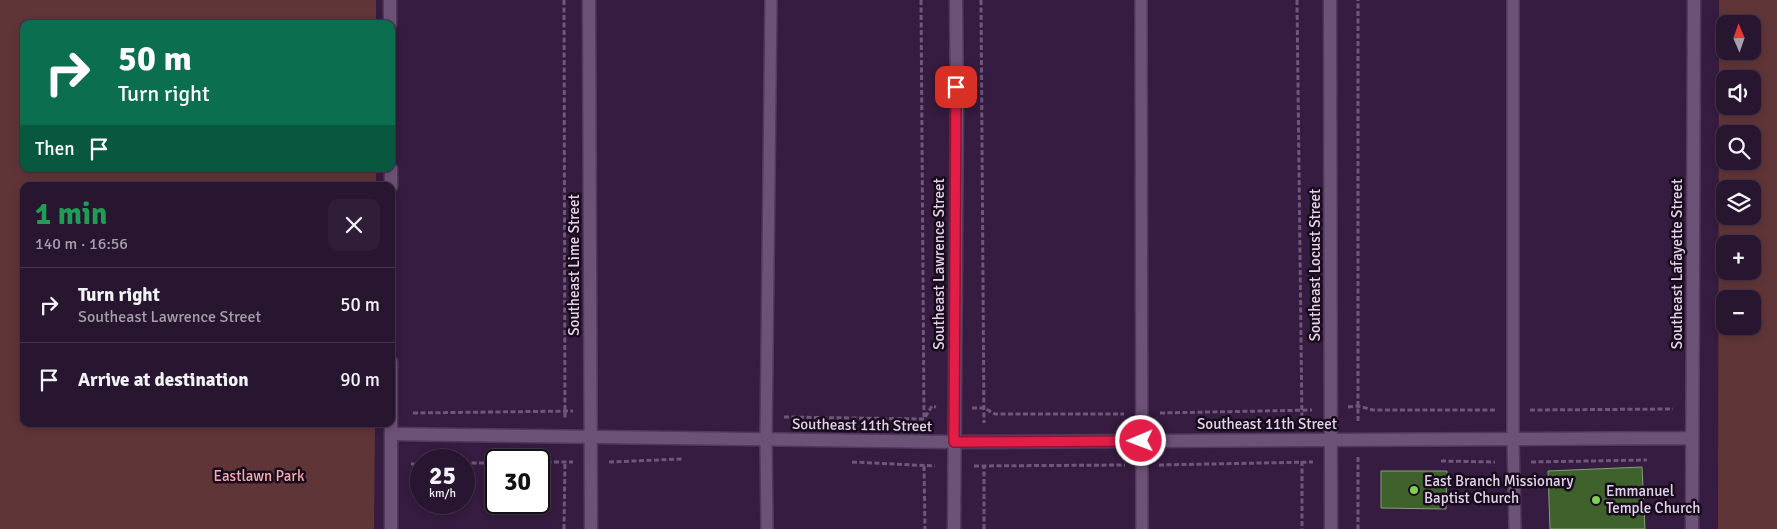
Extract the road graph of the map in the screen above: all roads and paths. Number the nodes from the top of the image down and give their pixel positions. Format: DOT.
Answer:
graph roads {
  1 [pos="390,0"];
  2 [pos="564,0"];
  3 [pos="589,0"];
  4 [pos="771,0"];
  5 [pos="921,0"];
  6 [pos="956,0"];
  7 [pos="981,0"];
  8 [pos="1141,0"];
  9 [pos="1297,0"];
  10 [pos="1330,0"];
  11 [pos="1358,0"];
  12 [pos="1513,0"];
  13 [pos="1694,0"];
  14 [pos="390,20"];
  15 [pos="1358,406"];
  16 [pos="954,407"];
  17 [pos="984,408"];
  18 [pos="1331,408"];
  19 [pos="1678,409"];
  20 [pos="1302,410"];
  21 [pos="1514,410"];
  22 [pos="564,411"];
  23 [pos="591,412"];
  24 [pos="413,413"];
  25 [pos="1141,414"];
  26 [pos="766,417"];
  27 [pos="924,419"];
  28 [pos="392,427"];
  29 [pos="392,434"];
  30 [pos="565,436"];
  31 [pos="591,437"];
  32 [pos="1692,438"];
  33 [pos="1513,439"];
  34 [pos="766,440"];
  35 [pos="1302,440"];
  36 [pos="1331,440"];
  37 [pos="1358,440"];
  38 [pos="1141,441"];
  39 [pos="924,442"];
  40 [pos="954,442"];
  41 [pos="984,442"];
  42 [pos="391,529"];
  43 [pos="564,529"];
  44 [pos="591,529"];
  45 [pos="767,529"];
  46 [pos="925,529"];
  47 [pos="954,529"];
  48 [pos="984,529"];
  49 [pos="1142,529"];
  50 [pos="1302,529"];
  51 [pos="1331,529"];
  52 [pos="1358,529"];
  53 [pos="1515,529"];
  54 [pos="1692,529"];
  1 -- 14 [label="street"];
  2 -- 22 [label="path"];
  3 -- 23 [label="street, Southeast Lime Street"];
  4 -- 26 [label="lane"];
  5 -- 27 [label="path"];
  6 -- 16 [label="street, Southeast Lawrence Street"];
  7 -- 17 [label="path"];
  8 -- 25 [label="lane"];
  9 -- 20 [label="path"];
  10 -- 18 [label="street, Southeast Locust Street"];
  11 -- 15 [label="path"];
  12 -- 21 [label="lane"];
  13 -- 32 [label="street, Southeast Lafayette Street"];
  15 -- 18 [label="path"];
  15 -- 21 [label="path"];
  15 -- 37 [label="path"];
  16 -- 17 [label="path"];
  16 -- 27 [label="path"];
  16 -- 40 [label="street, Southeast Lawrence Street"];
  17 -- 25 [label="path"];
  17 -- 41 [label="path"];
  18 -- 20 [label="path"];
  18 -- 36 [label="street, Southeast Locust Street"];
  19 -- 21 [label="path"];
  20 -- 25 [label="path"];
  20 -- 35 [label="path"];
  21 -- 33 [label="lane"];
  22 -- 23 [label="path"];
  22 -- 24 [label="path"];
  22 -- 30 [label="path"];
  23 -- 31 [label="street, Southeast Lime Street"];
  25 -- 38 [label="lane"];
  26 -- 27 [label="path"];
  26 -- 34 [label="lane"];
  27 -- 39 [label="path"];
  28 -- 29 [label="street"];
  29 -- 30 [label="street, Southeast 11th Street"];
  29 -- 42 [label="street"];
  30 -- 31 [label="street, Southeast 11th Street"];
  30 -- 43 [label="path"];
  31 -- 34 [label="street, Southeast 11th Street"];
  31 -- 44 [label="street, Southeast Lime Street"];
  32 -- 33 [label="street, Southeast 11th Street"];
  32 -- 54 [label="street, Southeast Lafayette Street"];
  33 -- 37 [label="street, Southeast 11th Street"];
  33 -- 53 [label="lane"];
  34 -- 39 [label="street, Southeast 11th Street"];
  34 -- 45 [label="lane"];
  35 -- 36 [label="street, Southeast 11th Street"];
  35 -- 38 [label="street, Southeast 11th Street"];
  35 -- 50 [label="path"];
  36 -- 37 [label="street, Southeast 11th Street"];
  36 -- 51 [label="street, Southeast Locust Street"];
  37 -- 52 [label="path"];
  38 -- 41 [label="street, Southeast 11th Street"];
  38 -- 49 [label="lane"];
  39 -- 40 [label="street, Southeast 11th Street"];
  39 -- 46 [label="path"];
  40 -- 41 [label="street, Southeast 11th Street"];
  40 -- 47 [label="street, Southeast Lawrence Street"];
  41 -- 48 [label="path"];
}
